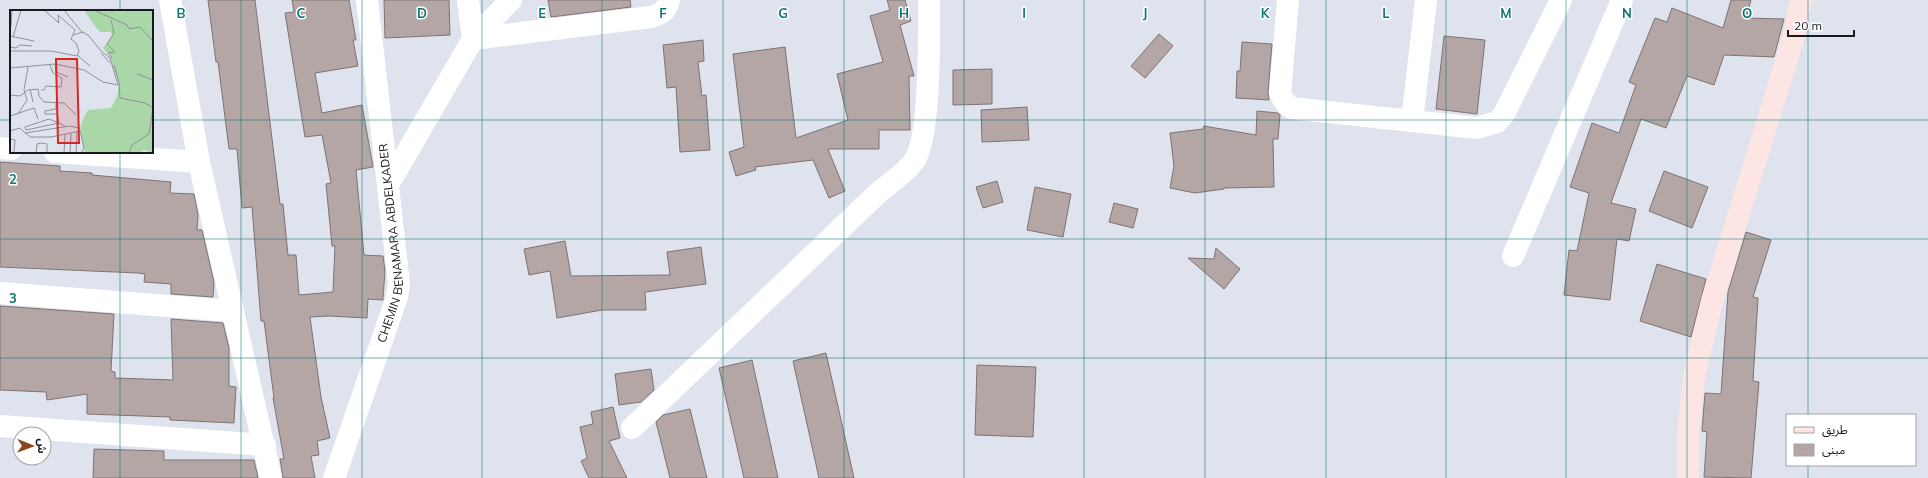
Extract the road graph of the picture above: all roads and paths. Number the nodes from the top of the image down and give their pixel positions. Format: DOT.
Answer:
graph roads {
  1 [pos="170,0"];
  2 [pos="367,0"];
  3 [pos="468,0"];
  4 [pos="510,0"];
  5 [pos="669,0"];
  6 [pos="929,0"];
  7 [pos="1288,0"];
  8 [pos="1426,0"];
  9 [pos="1561,0"];
  10 [pos="1622,0"];
  11 [pos="1801,0"];
  12 [pos="472,39"];
  13 [pos="1412,121"];
  14 [pos="0,148"];
  15 [pos="10,149"];
  16 [pos="70,153"];
  17 [pos="200,162"];
  18 [pos="388,185"];
  19 [pos="1513,256"];
  20 [pos="0,293"];
  21 [pos="232,311"];
  22 [pos="0,426"];
  23 [pos="632,428"];
  24 [pos="265,445"];
  25 [pos="272,478"];
  26 [pos="334,478"];
  27 [pos="1688,478"];
  1 -- 17 [label="street"];
  2 -- 18 [label="street, CHEMIN BENAMARA ABDELKADER"];
  3 -- 12 [label="street"];
  4 -- 12 [label="street"];
  5 -- 12 [label="street"];
  6 -- 23 [label="street"];
  7 -- 13 [label="street"];
  8 -- 13 [label="street"];
  9 -- 13 [label="street"];
  10 -- 19 [label="street"];
  11 -- 27 [label="street"];
  12 -- 18 [label="street"];
  14 -- 15 [label="street"];
  16 -- 17 [label="street"];
  17 -- 21 [label="street"];
  18 -- 26 [label="street, CHEMIN BENAMARA ABDELKADER"];
  20 -- 21 [label="street"];
  21 -- 24 [label="street"];
  22 -- 24 [label="street"];
  24 -- 25 [label="street"];
}
